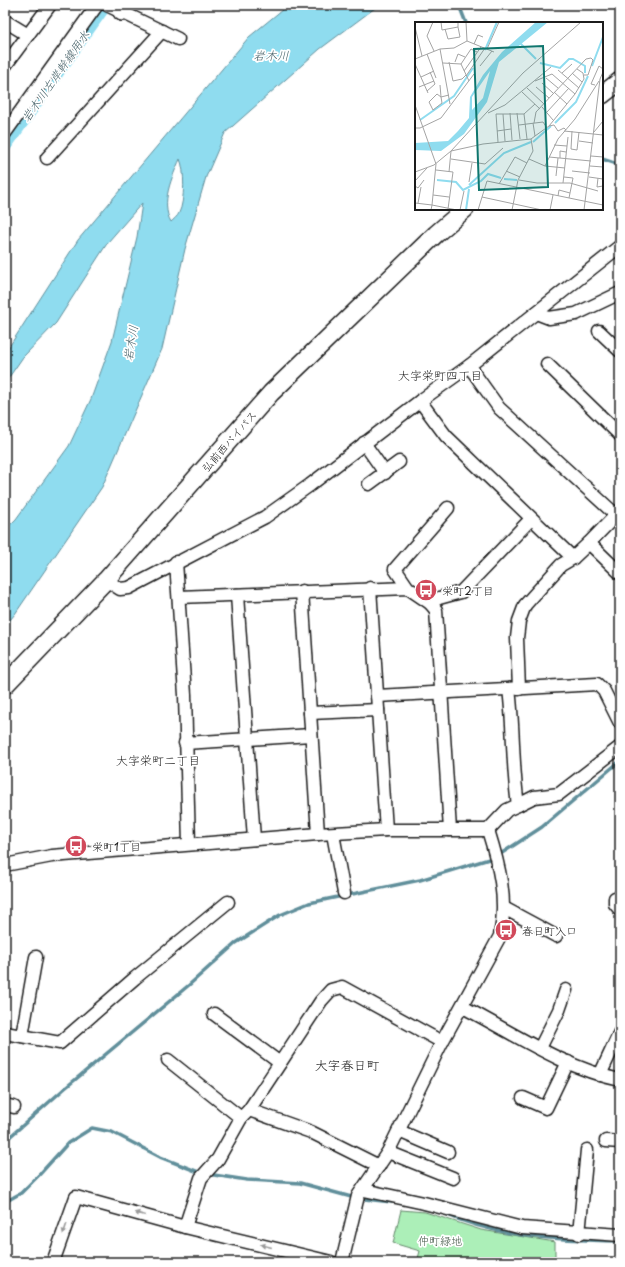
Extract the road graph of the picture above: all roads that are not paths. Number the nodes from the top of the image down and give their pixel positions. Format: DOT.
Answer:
graph roads {
  1 [pos="50,5"];
  2 [pos="97,5"];
  3 [pos="116,7"];
  4 [pos="5,22"];
  5 [pos="162,31"];
  6 [pos="28,35"];
  7 [pos="178,39"];
  8 [pos="5,66"];
  9 [pos="620,81"];
  10 [pos="603,94"];
  11 [pos="5,133"];
  12 [pos="47,158"];
  13 [pos="465,210"];
  14 [pos="620,246"];
  15 [pos="620,293"];
  16 [pos="536,313"];
  17 [pos="599,332"];
  18 [pos="620,351"];
  19 [pos="547,364"];
  20 [pos="469,366"];
  21 [pos="420,400"];
  22 [pos="620,434"];
  23 [pos="364,443"];
  24 [pos="399,462"];
  25 [pos="384,473"];
  26 [pos="369,484"];
  27 [pos="448,508"];
  28 [pos="618,513"];
  29 [pos="530,519"];
  30 [pos="590,543"];
  31 [pos="572,558"];
  32 [pos="176,562"];
  33 [pos="620,573"];
  34 [pos="106,580"];
  35 [pos="370,588"];
  36 [pos="408,588"];
  37 [pos="302,591"];
  38 [pos="237,595"];
  39 [pos="178,597"];
  40 [pos="430,603"];
  41 [pos="5,685"];
  42 [pos="514,689"];
  43 [pos="441,693"];
  44 [pos="378,696"];
  45 [pos="378,710"];
  46 [pos="310,713"];
  47 [pos="620,723"];
  48 [pos="311,735"];
  49 [pos="247,740"];
  50 [pos="185,743"];
  51 [pos="620,746"];
  52 [pos="518,804"];
  53 [pos="386,830"];
  54 [pos="450,830"];
  55 [pos="488,830"];
  56 [pos="318,834"];
  57 [pos="334,834"];
  58 [pos="254,839"];
  59 [pos="189,844"];
  60 [pos="5,865"];
  61 [pos="344,893"];
  62 [pos="615,898"];
  63 [pos="228,902"];
  64 [pos="504,908"];
  65 [pos="620,910"];
  66 [pos="556,936"];
  67 [pos="36,957"];
  68 [pos="566,990"];
  69 [pos="463,1007"];
  70 [pos="214,1014"];
  71 [pos="620,1032"];
  72 [pos="5,1033"];
  73 [pos="22,1036"];
  74 [pos="442,1042"];
  75 [pos="540,1048"];
  76 [pos="168,1060"];
  77 [pos="568,1062"];
  78 [pos="280,1063"];
  79 [pos="600,1075"];
  80 [pos="620,1080"];
  81 [pos="523,1098"];
  82 [pos="245,1114"];
  83 [pos="399,1130"];
  84 [pos="606,1141"];
  85 [pos="620,1142"];
  86 [pos="587,1150"];
  87 [pos="388,1152"];
  88 [pos="448,1152"];
  89 [pos="378,1166"];
  90 [pos="453,1178"];
  91 [pos="359,1196"];
  92 [pos="185,1227"];
  93 [pos="579,1234"];
  94 [pos="620,1235"];
  95 [pos="53,1262"];
  96 [pos="331,1262"];
  97 [pos="342,1262"];
  1 -- 6 [label="street"];
  2 -- 11 [label="street"];
  3 -- 5 [label="street"];
  4 -- 6 [label="street"];
  5 -- 7 [label="street"];
  5 -- 12 [label="street"];
  6 -- 8 [label="street"];
  9 -- 10 [label="street"];
  13 -- 34 [label="street, 弘前西バイパス"];
  14 -- 16 [label="street"];
  15 -- 16 [label="street"];
  16 -- 20 [label="street"];
  17 -- 18 [label="street"];
  19 -- 22 [label="street"];
  20 -- 21 [label="street"];
  20 -- 28 [label="street"];
  21 -- 23 [label="street"];
  21 -- 29 [label="street"];
  23 -- 25 [label="street"];
  23 -- 32 [label="street"];
  24 -- 25 [label="street"];
  25 -- 26 [label="street"];
  27 -- 36 [label="street"];
  28 -- 30 [label="street"];
  29 -- 31 [label="street"];
  29 -- 40 [label="street"];
  30 -- 31 [label="street"];
  30 -- 33 [label="street"];
  31 -- 42 [label="street"];
  32 -- 34 [label="street"];
  32 -- 39 [label="street"];
  34 -- 41 [label="street, 弘前西バイパス"];
  35 -- 36 [label="street"];
  35 -- 37 [label="street"];
  35 -- 44 [label="street"];
  36 -- 40 [label="street"];
  37 -- 38 [label="street"];
  37 -- 46 [label="street"];
  38 -- 39 [label="street"];
  38 -- 49 [label="street"];
  39 -- 50 [label="street"];
  40 -- 43 [label="street"];
  42 -- 43 [label="street"];
  42 -- 47 [label="street"];
  42 -- 52 [label="street"];
  43 -- 44 [label="street"];
  43 -- 54 [label="street"];
  44 -- 45 [label="street"];
  45 -- 46 [label="street"];
  45 -- 53 [label="street"];
  46 -- 48 [label="street"];
  48 -- 49 [label="street"];
  48 -- 56 [label="street"];
  49 -- 50 [label="street"];
  49 -- 58 [label="street"];
  50 -- 59 [label="street"];
  51 -- 52 [label="street"];
  52 -- 55 [label="street"];
  53 -- 54 [label="street"];
  53 -- 57 [label="street"];
  54 -- 55 [label="street"];
  55 -- 64 [label="street"];
  56 -- 57 [label="street"];
  56 -- 58 [label="street"];
  57 -- 61 [label="street"];
  58 -- 59 [label="street"];
  59 -- 60 [label="street"];
  62 -- 65 [label="street"];
  63 -- 73 [label="street"];
  64 -- 66 [label="street"];
  64 -- 69 [label="street"];
  67 -- 73 [label="street"];
  68 -- 75 [label="street"];
  69 -- 74 [label="street"];
  69 -- 75 [label="street"];
  70 -- 78 [label="street"];
  71 -- 79 [label="street"];
  72 -- 73 [label="street"];
  74 -- 78 [label="street"];
  74 -- 83 [label="street"];
  75 -- 77 [label="street"];
  76 -- 82 [label="street"];
  77 -- 79 [label="street"];
  77 -- 81 [label="street"];
  78 -- 82 [label="street"];
  79 -- 80 [label="street"];
  82 -- 89 [label="street"];
  82 -- 92 [label="street"];
  83 -- 87 [label="street"];
  83 -- 88 [label="street"];
  84 -- 85 [label="street"];
  86 -- 93 [label="street"];
  87 -- 89 [label="street"];
  87 -- 90 [label="street"];
  89 -- 91 [label="street"];
  91 -- 93 [label="street"];
  91 -- 97 [label="street"];
  92 -- 95 [label="street, one-way"];
  96 -- 92 [label="street, one-way"];
  93 -- 94 [label="street"];
}
